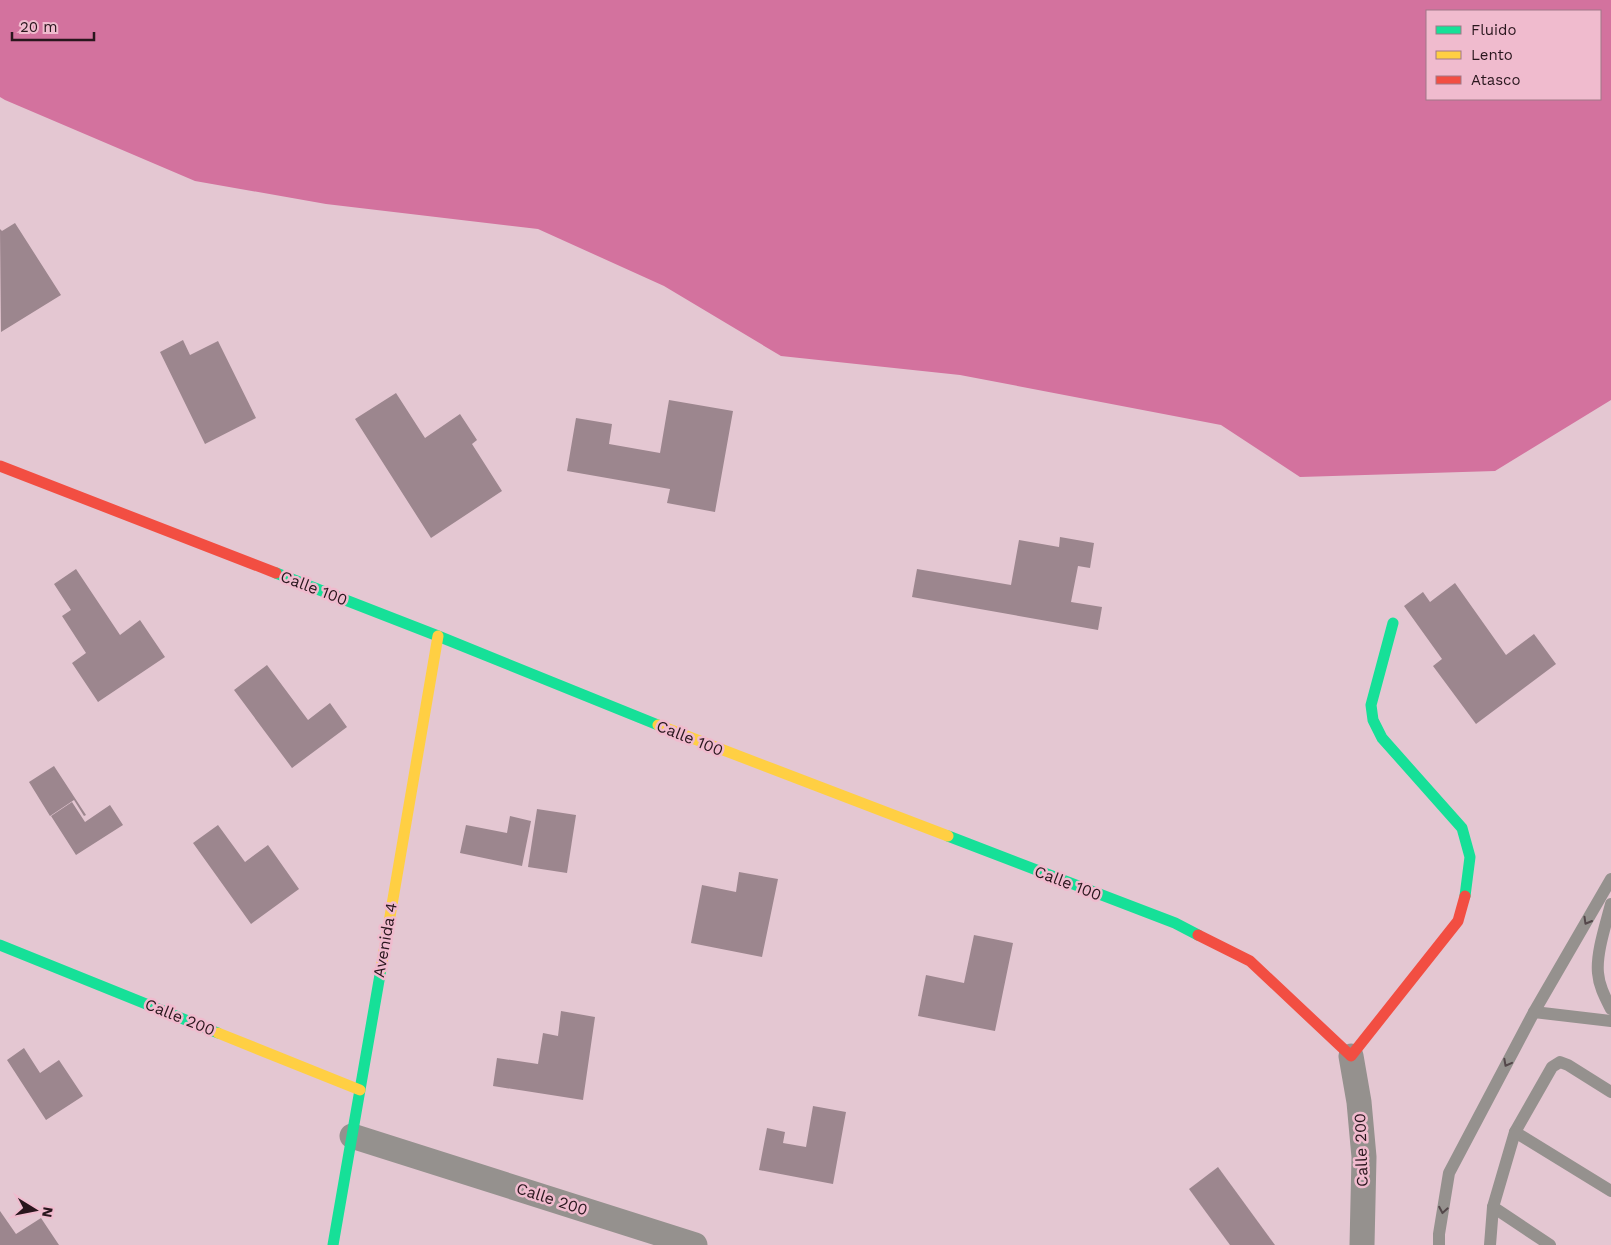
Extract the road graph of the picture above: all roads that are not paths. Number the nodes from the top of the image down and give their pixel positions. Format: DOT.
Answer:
graph roads {
  1 [pos="0,466"];
  2 [pos="1393,623"];
  3 [pos="438,636"];
  4 [pos="1611,879"];
  5 [pos="1611,904"];
  6 [pos="0,945"];
  7 [pos="1611,1009"];
  8 [pos="1534,1012"];
  9 [pos="1611,1021"];
  10 [pos="1351,1056"];
  11 [pos="360,1090"];
  12 [pos="1611,1092"];
  13 [pos="1515,1132"];
  14 [pos="352,1136"];
  15 [pos="1611,1191"];
  16 [pos="1493,1208"];
  17 [pos="333,1245"];
  18 [pos="695,1245"];
  19 [pos="1362,1245"];
  20 [pos="1439,1245"];
  21 [pos="1490,1245"];
  22 [pos="1550,1245"];
  1 -- 3 [label="street, Calle 100"];
  2 -- 10 [label="street"];
  3 -- 10 [label="street, Calle 100"];
  3 -- 11 [label="street, Avenida 4"];
  4 -- 8 [label="lane, one-way"];
  5 -- 7 [label="lane"];
  6 -- 11 [label="street, Calle 200"];
  8 -- 9 [label="lane"];
  8 -- 20 [label="lane, one-way"];
  10 -- 19 [label="street, Calle 200"];
  11 -- 14 [label="street, Avenida 4"];
  12 -- 13 [label="lane"];
  13 -- 15 [label="lane"];
  13 -- 16 [label="lane"];
  14 -- 17 [label="street, Avenida 4"];
  14 -- 18 [label="street, Calle 200"];
  16 -- 21 [label="lane"];
  16 -- 22 [label="lane"];
}
